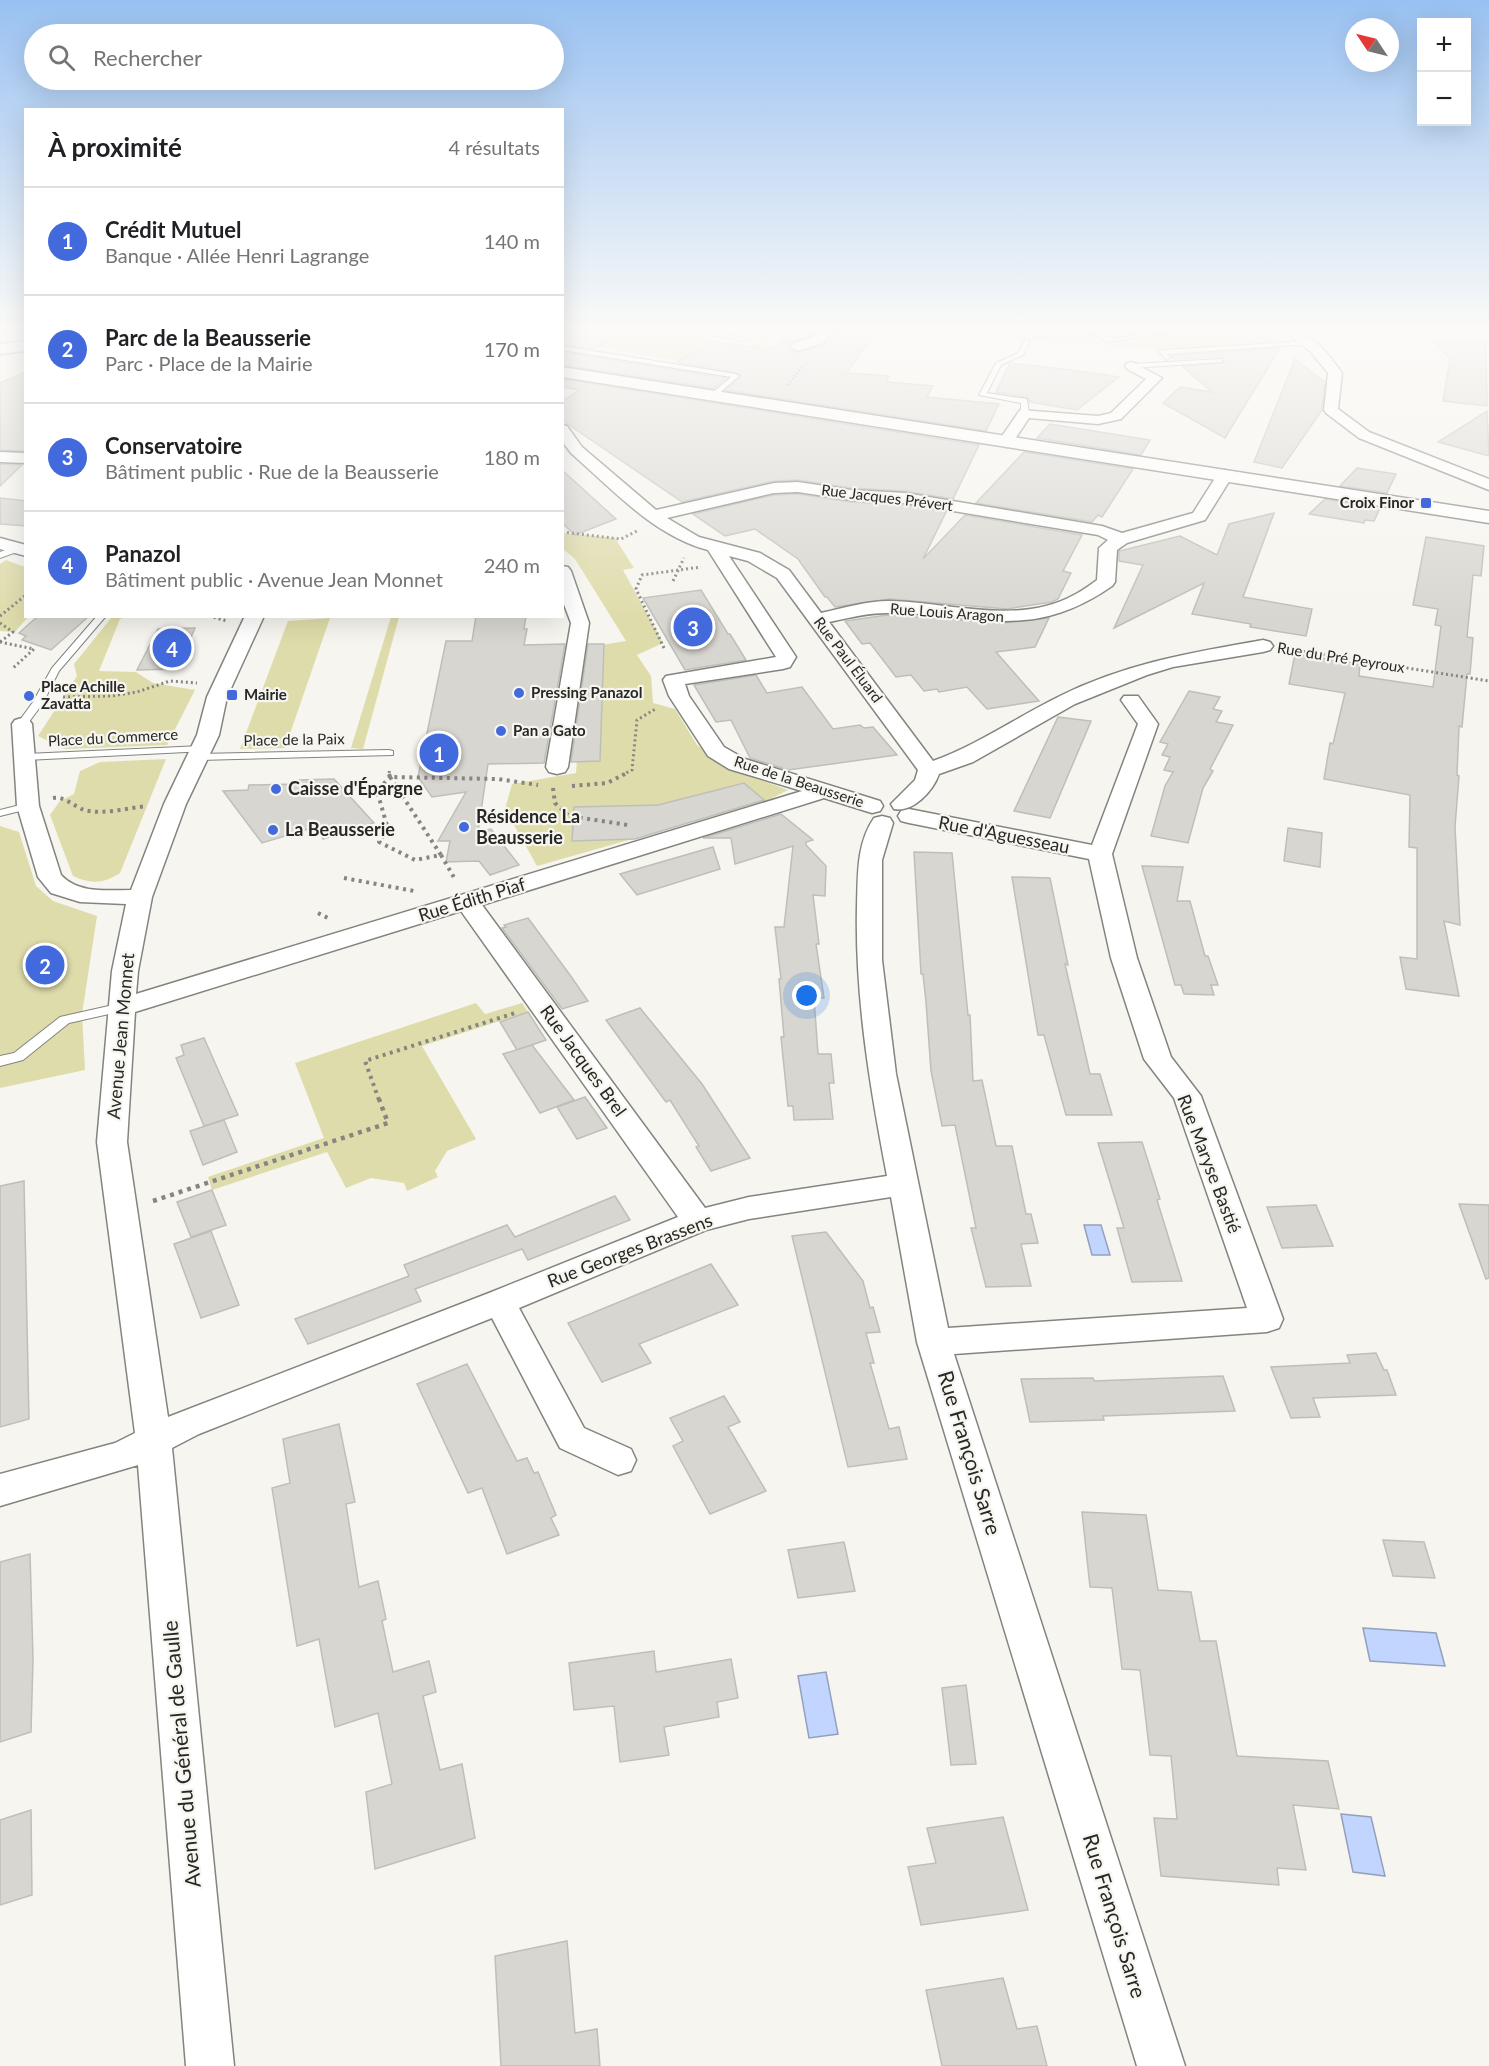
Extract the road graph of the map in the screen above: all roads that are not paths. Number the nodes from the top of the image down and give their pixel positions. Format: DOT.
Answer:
graph roads {
  1 [pos="914,427"];
  2 [pos="1016,427"];
  3 [pos="1354,427"];
  4 [pos="564,432"];
  5 [pos="1006,442"];
  6 [pos="0,457"];
  7 [pos="24,458"];
  8 [pos="1225,475"];
  9 [pos="1489,485"];
  10 [pos="653,516"];
  11 [pos="1489,517"];
  12 [pos="1121,539"];
  13 [pos="0,543"];
  14 [pos="22,550"];
  15 [pos="0,555"];
  16 [pos="721,556"];
  17 [pos="564,577"];
  18 [pos="100,618"];
  19 [pos="254,618"];
  20 [pos="817,619"];
  21 [pos="1263,645"];
  22 [pos="1131,700"];
  23 [pos="22,724"];
  24 [pos="200,753"];
  25 [pos="389,753"];
  26 [pos="26,757"];
  27 [pos="557,767"];
  28 [pos="929,770"];
  29 [pos="822,791"];
  30 [pos="28,806"];
  31 [pos="891,812"];
  32 [pos="0,813"];
  33 [pos="1100,854"];
  34 [pos="140,897"];
  35 [pos="467,902"];
  36 [pos="122,1007"];
  37 [pos="0,1061"];
  38 [pos="904,1184"];
  39 [pos="698,1221"];
  40 [pos="500,1302"];
  41 [pos="934,1342"];
  42 [pos="154,1442"];
  43 [pos="618,1460"];
  44 [pos="0,1490"];
  45 [pos="210,2066"];
  46 [pos="1161,2066"];
  1 -- 5 [label="main road"];
  2 -- 5 [label="street"];
  3 -- 9 [label="street"];
  4 -- 10 [label="street"];
  5 -- 8 [label="main road"];
  6 -- 7 [label="street"];
  8 -- 11 [label="main road"];
  8 -- 12 [label="street"];
  10 -- 12 [label="street, Rue Jacques Prévert"];
  10 -- 16 [label="street"];
  12 -- 20 [label="street, Rue Louis Aragon"];
  13 -- 14 [label="street"];
  14 -- 15 [label="lane"];
  16 -- 20 [label="street, Rue Paul Éluard"];
  16 -- 29 [label="street, Rue de la Beausserie"];
  17 -- 27 [label="street"];
  18 -- 23 [label="lane"];
  19 -- 24 [label="street, Avenue Jean Monnet"];
  20 -- 28 [label="street, Rue Paul Éluard"];
  21 -- 28 [label="street, Rue du Pré Peyroux"];
  22 -- 33 [label="street"];
  23 -- 26 [label="street"];
  24 -- 25 [label="lane, Place de la Paix"];
  24 -- 26 [label="lane, Place du Commerce"];
  24 -- 34 [label="street, Avenue Jean Monnet"];
  26 -- 30 [label="street"];
  28 -- 31 [label="street"];
  29 -- 31 [label="street, Rue de la Beausserie"];
  29 -- 35 [label="street, Rue Édith Piaf"];
  30 -- 32 [label="lane"];
  30 -- 34 [label="street"];
  31 -- 33 [label="street, Rue d'Aguesseau"];
  31 -- 38 [label="street, Rue François Sarre"];
  33 -- 41 [label="street, Rue Maryse Bastié"];
  34 -- 36 [label="street, Avenue Jean Monnet"];
  35 -- 36 [label="street, Rue Édith Piaf"];
  35 -- 39 [label="street, Rue Jacques Brel"];
  36 -- 37 [label="lane"];
  36 -- 42 [label="street, Avenue Jean Monnet"];
  38 -- 39 [label="street, Rue Georges Brassens"];
  38 -- 41 [label="street, Rue François Sarre"];
  39 -- 40 [label="street, Rue Georges Brassens"];
  40 -- 42 [label="street, Rue Georges Brassens"];
  40 -- 43 [label="street"];
  41 -- 46 [label="street, Rue François Sarre"];
  42 -- 44 [label="street, Rue Georges Brassens"];
  42 -- 45 [label="street, Avenue du Général de Gaulle"];
}
